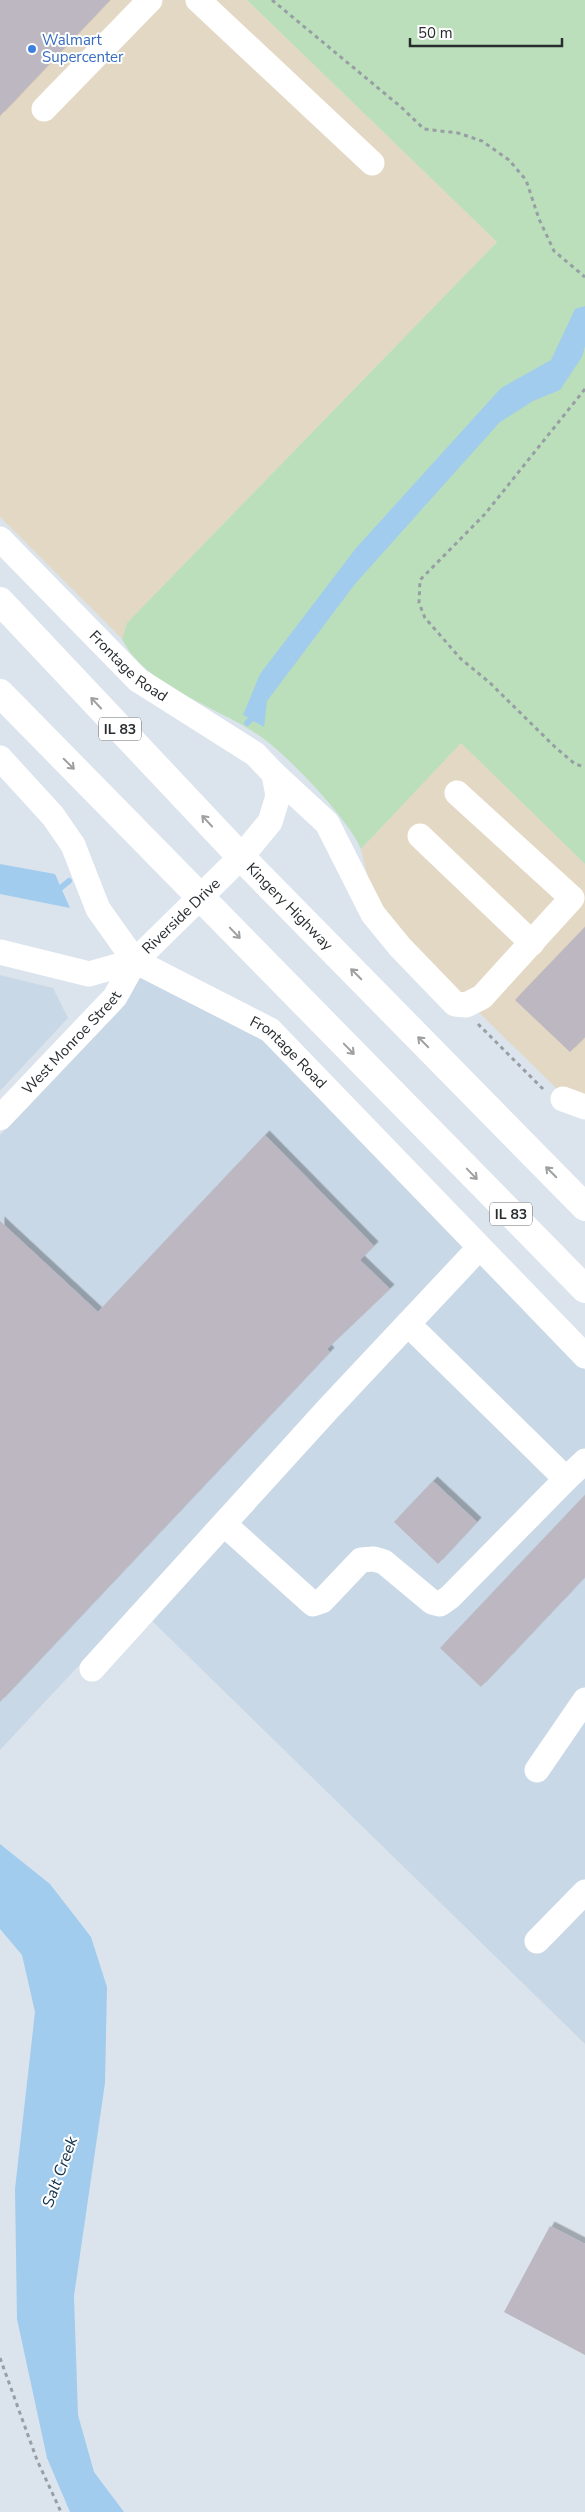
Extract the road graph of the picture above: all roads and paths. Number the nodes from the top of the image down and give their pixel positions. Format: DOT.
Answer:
graph roads {
  1 [pos="150,0"];
  2 [pos="198,0"];
  3 [pos="272,0"];
  4 [pos="44,109"];
  5 [pos="372,164"];
  6 [pos="585,277"];
  7 [pos="585,389"];
  8 [pos="0,539"];
  9 [pos="0,601"];
  10 [pos="0,693"];
  11 [pos="0,758"];
  12 [pos="585,766"];
  13 [pos="274,774"];
  14 [pos="456,793"];
  15 [pos="420,836"];
  16 [pos="240,857"];
  17 [pos="201,898"];
  18 [pos="532,943"];
  19 [pos="0,952"];
  20 [pos="135,961"];
  21 [pos="455,1004"];
  22 [pos="574,1103"];
  23 [pos="0,1118"];
  24 [pos="585,1207"];
  25 [pos="479,1248"];
  26 [pos="585,1289"];
  27 [pos="408,1324"];
  28 [pos="585,1356"];
  29 [pos="585,1461"];
  30 [pos="567,1478"];
  31 [pos="224,1524"];
  32 [pos="92,1669"];
  33 [pos="585,1700"];
  34 [pos="536,1770"];
  35 [pos="585,1892"];
  36 [pos="538,1941"];
  37 [pos="0,2358"];
  38 [pos="61,2512"];
  1 -- 4 [label="street"];
  2 -- 5 [label="street"];
  3 -- 6 [label="path"];
  7 -- 12 [label="path"];
  8 -- 13 [label="street, Frontage Road"];
  16 -- 9 [label="highway, Kingery Highway / IL 83, one-way"];
  10 -- 17 [label="highway, IL 83, one-way"];
  11 -- 20 [label="street, Frontage Road"];
  13 -- 16 [label="street"];
  13 -- 21 [label="street, Frontage Road"];
  14 -- 18 [label="street"];
  15 -- 18 [label="street"];
  16 -- 17 [label="street, Riverside Drive"];
  24 -- 16 [label="highway, Kingery Highway / IL 83, one-way"];
  17 -- 20 [label="street, Riverside Drive"];
  17 -- 26 [label="highway, IL 83, one-way"];
  18 -- 21 [label="street"];
  19 -- 20 [label="street, Riverside Drive"];
  20 -- 23 [label="street, West Monroe Street"];
  20 -- 25 [label="street, Frontage Road"];
  21 -- 22 [label="path"];
  25 -- 27 [label="street"];
  25 -- 28 [label="street, Frontage Road"];
  27 -- 30 [label="street"];
  27 -- 31 [label="street"];
  29 -- 30 [label="street"];
  30 -- 31 [label="street"];
  31 -- 32 [label="street"];
  33 -- 34 [label="street"];
  35 -- 36 [label="street"];
  37 -- 38 [label="path"];
}
